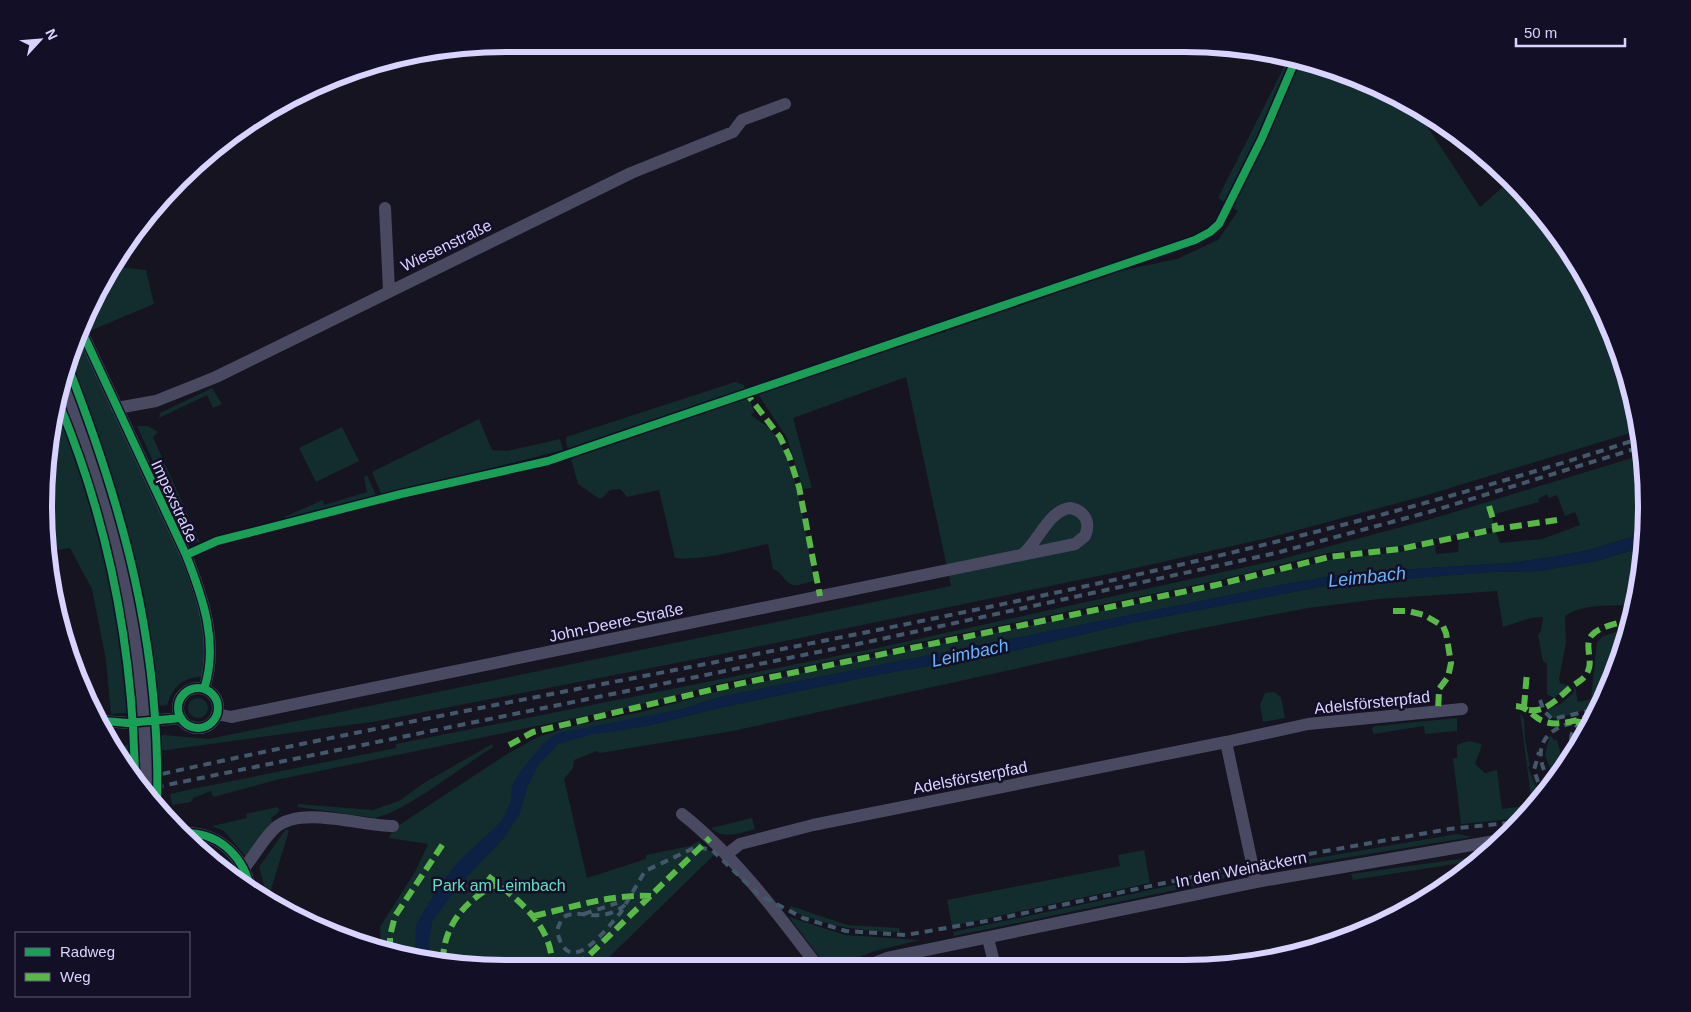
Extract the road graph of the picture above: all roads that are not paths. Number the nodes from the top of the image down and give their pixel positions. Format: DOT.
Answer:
graph roads {
  1 [pos="785,104"];
  2 [pos="385,208"];
  3 [pos="389,290"];
  4 [pos="85,338"];
  5 [pos="66,396"];
  6 [pos="117,408"];
  7 [pos="1023,554"];
  8 [pos="204,689"];
  9 [pos="1462,710"];
  10 [pos="217,714"];
  11 [pos="181,718"];
  12 [pos="106,720"];
  13 [pos="1226,742"];
  14 [pos="145,780"];
  15 [pos="682,814"];
  16 [pos="393,826"];
  17 [pos="192,834"];
  18 [pos="1490,842"];
  19 [pos="726,855"];
  20 [pos="244,868"];
  21 [pos="247,878"];
  22 [pos="1256,882"];
  23 [pos="988,938"];
  24 [pos="813,960"];
  25 [pos="882,960"];
  26 [pos="993,960"];
  1 -- 3 [label="street, Wiesenstraße"];
  2 -- 3 [label="street"];
  3 -- 6 [label="street, Wiesenstraße"];
  4 -- 6 [label="street, Impexstraße"];
  5 -- 14 [label="street, bridge"];
  6 -- 8 [label="street, Impexstraße"];
  7 -- 7 [label="street, John-Deere-Straße"];
  7 -- 10 [label="street, John-Deere-Straße"];
  8 -- 10 [label="street"];
  8 -- 11 [label="street"];
  9 -- 13 [label="street, Adelsförsterpfad"];
  10 -- 11 [label="street"];
  11 -- 12 [label="street"];
  13 -- 19 [label="street, Adelsförsterpfad"];
  13 -- 22 [label="street"];
  15 -- 19 [label="street"];
  16 -- 20 [label="street"];
  17 -- 20 [label="street"];
  18 -- 22 [label="street, In den Weinäckern"];
  19 -- 24 [label="street"];
  20 -- 21 [label="street"];
  22 -- 23 [label="street, In den Weinäckern"];
  23 -- 25 [label="street, In den Weinäckern"];
  23 -- 26 [label="street"];
}
